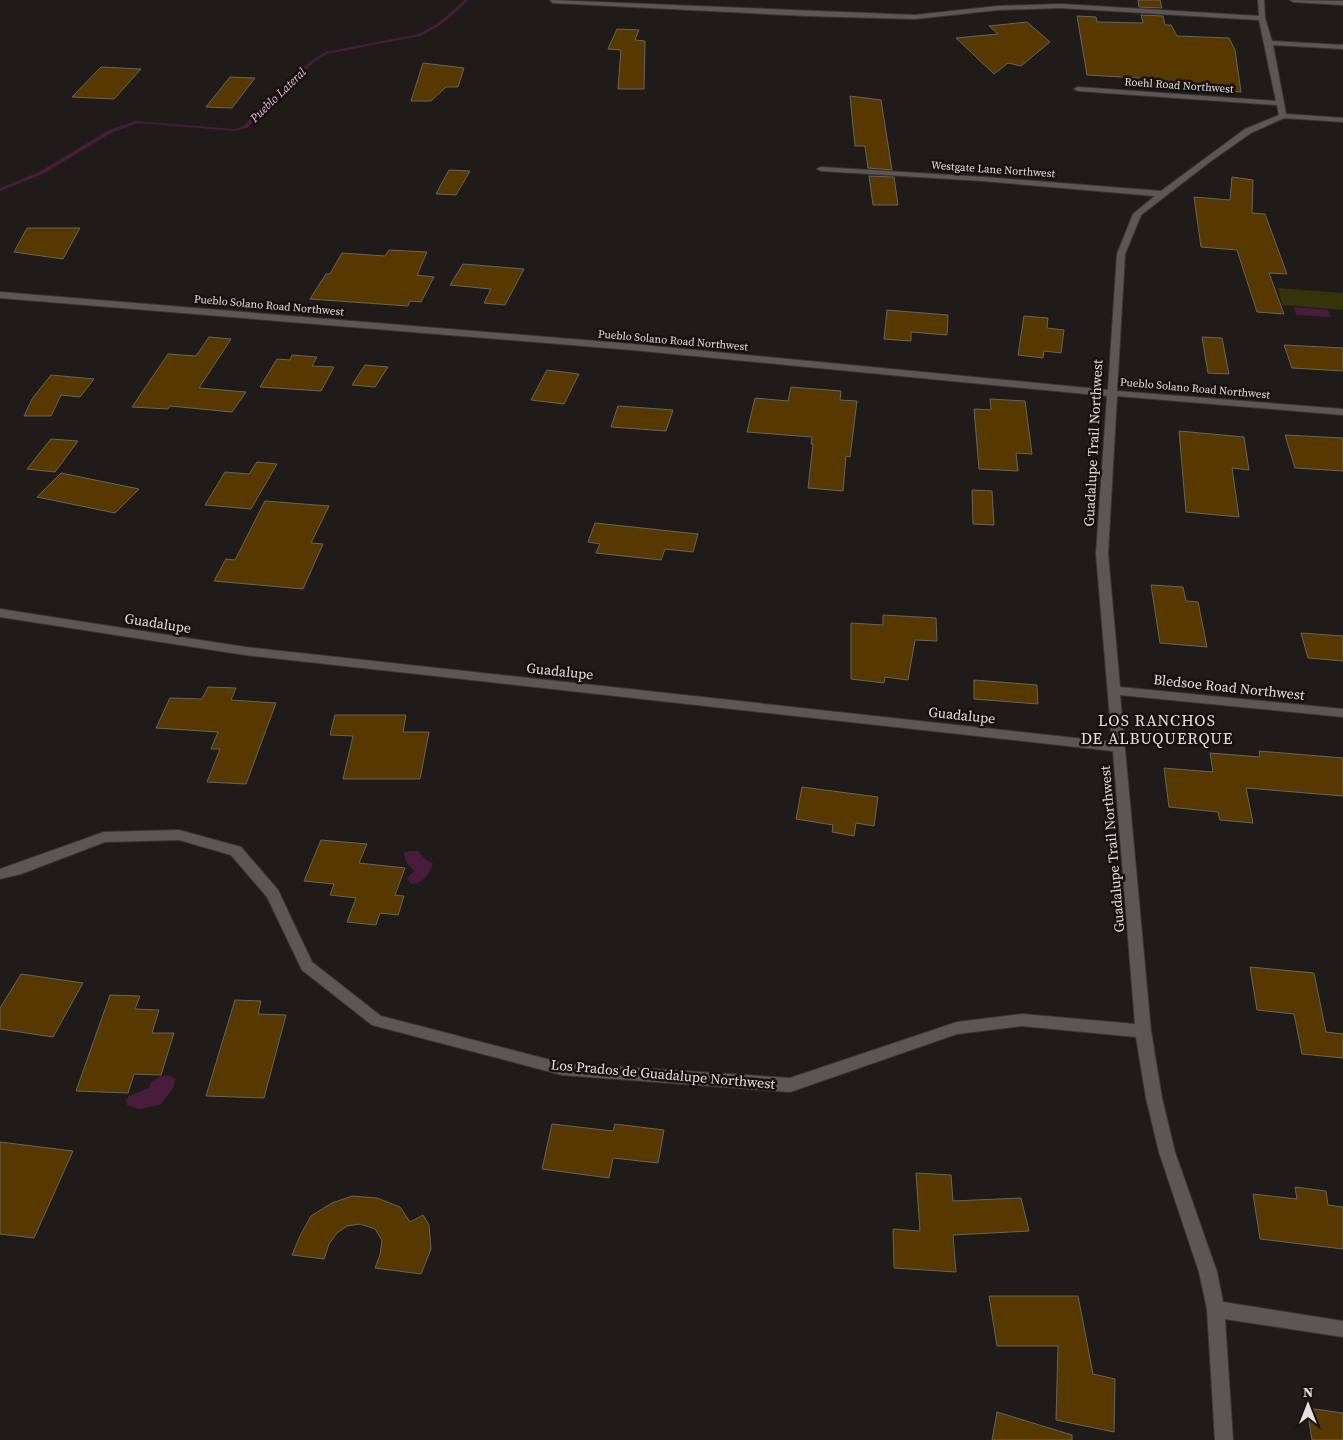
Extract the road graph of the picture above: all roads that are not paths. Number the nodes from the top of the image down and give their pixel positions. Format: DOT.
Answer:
graph roads {
  1 [pos="1261,0"];
  2 [pos="1293,0"];
  3 [pos="553,1"];
  4 [pos="1343,2"];
  5 [pos="1262,18"];
  6 [pos="1269,43"];
  7 [pos="1343,47"];
  8 [pos="1078,89"];
  9 [pos="1279,102"];
  10 [pos="1283,116"];
  11 [pos="1343,120"];
  12 [pos="821,169"];
  13 [pos="1163,194"];
  14 [pos="0,295"];
  15 [pos="1111,393"];
  16 [pos="1343,412"];
  17 [pos="0,613"];
  18 [pos="1113,690"];
  19 [pos="1343,713"];
  20 [pos="1118,747"];
  21 [pos="0,874"];
  22 [pos="1143,1031"];
  23 [pos="1216,1310"];
  24 [pos="1343,1329"];
  25 [pos="1224,1440"];
  1 -- 5 [label="street"];
  2 -- 4 [label="street"];
  3 -- 5 [label="street"];
  5 -- 6 [label="street"];
  6 -- 7 [label="street"];
  6 -- 9 [label="street"];
  8 -- 9 [label="street, Roehl Road Northwest"];
  9 -- 10 [label="street"];
  10 -- 11 [label="street"];
  10 -- 13 [label="street, Guadalupe Trail Northwest"];
  12 -- 13 [label="street, Westgate Lane Northwest"];
  13 -- 15 [label="street, Guadalupe Trail Northwest"];
  14 -- 15 [label="street, Pueblo Solano Road Northwest"];
  15 -- 16 [label="street, Pueblo Solano Road Northwest"];
  15 -- 18 [label="street, Guadalupe Trail Northwest"];
  17 -- 20 [label="street, Guadalupe"];
  18 -- 19 [label="street, Bledsoe Road Northwest"];
  18 -- 20 [label="street, Guadalupe Trail Northwest"];
  20 -- 22 [label="street, Guadalupe Trail Northwest"];
  21 -- 22 [label="street, Los Prados de Guadalupe Northwest"];
  22 -- 23 [label="street, Guadalupe Trail Northwest"];
  23 -- 24 [label="street"];
  23 -- 25 [label="street, Guadalupe Trail Northwest"];
}
